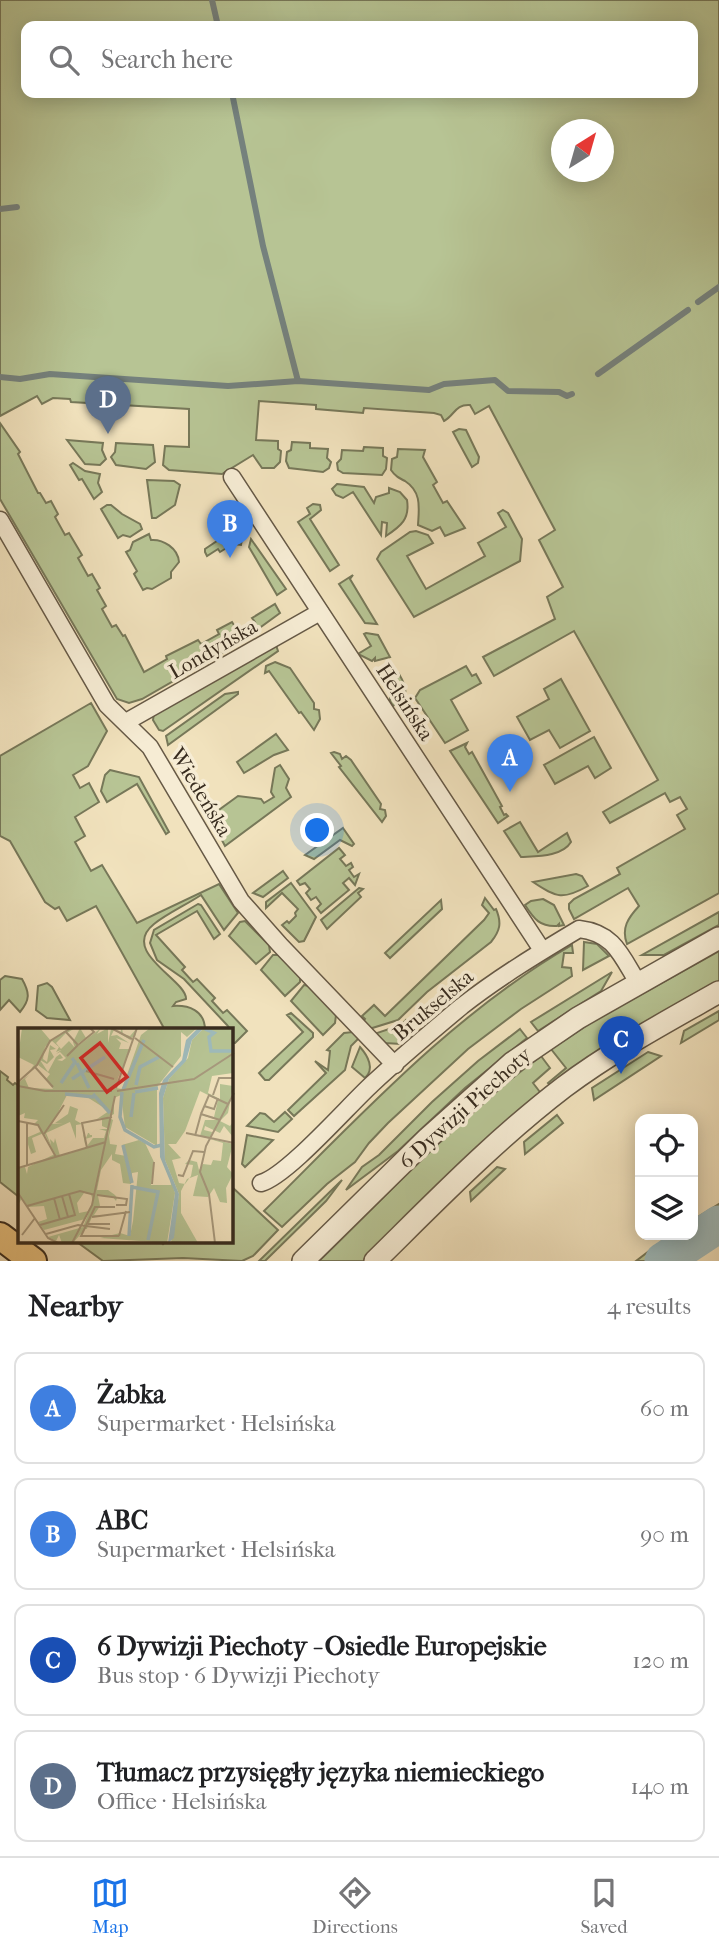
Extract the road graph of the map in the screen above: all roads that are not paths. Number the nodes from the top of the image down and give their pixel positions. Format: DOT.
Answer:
graph roads {
  1 [pos="232,477"];
  2 [pos="0,520"];
  3 [pos="320,612"];
  4 [pos="126,722"];
  5 [pos="719,938"];
  6 [pos="542,950"];
  7 [pos="638,983"];
  8 [pos="719,992"];
  9 [pos="395,1065"];
  10 [pos="261,1183"];
  11 [pos="0,1236"];
  12 [pos="33,1261"];
  13 [pos="303,1261"];
  14 [pos="375,1261"];
  1 -- 3 [label="street, Helsińska"];
  2 -- 4 [label="street, Wiedeńska"];
  3 -- 4 [label="street, Londyńska"];
  3 -- 6 [label="street, Helsińska"];
  4 -- 9 [label="street, Wiedeńska"];
  5 -- 7 [label="street, 6 Dywizji Piechoty"];
  6 -- 7 [label="street, Brukselska"];
  6 -- 9 [label="street, Brukselska"];
  7 -- 13 [label="street, 6 Dywizji Piechoty"];
  8 -- 14 [label="street"];
  9 -- 10 [label="street, Brukselska"];
  11 -- 12 [label="main road"];
}
